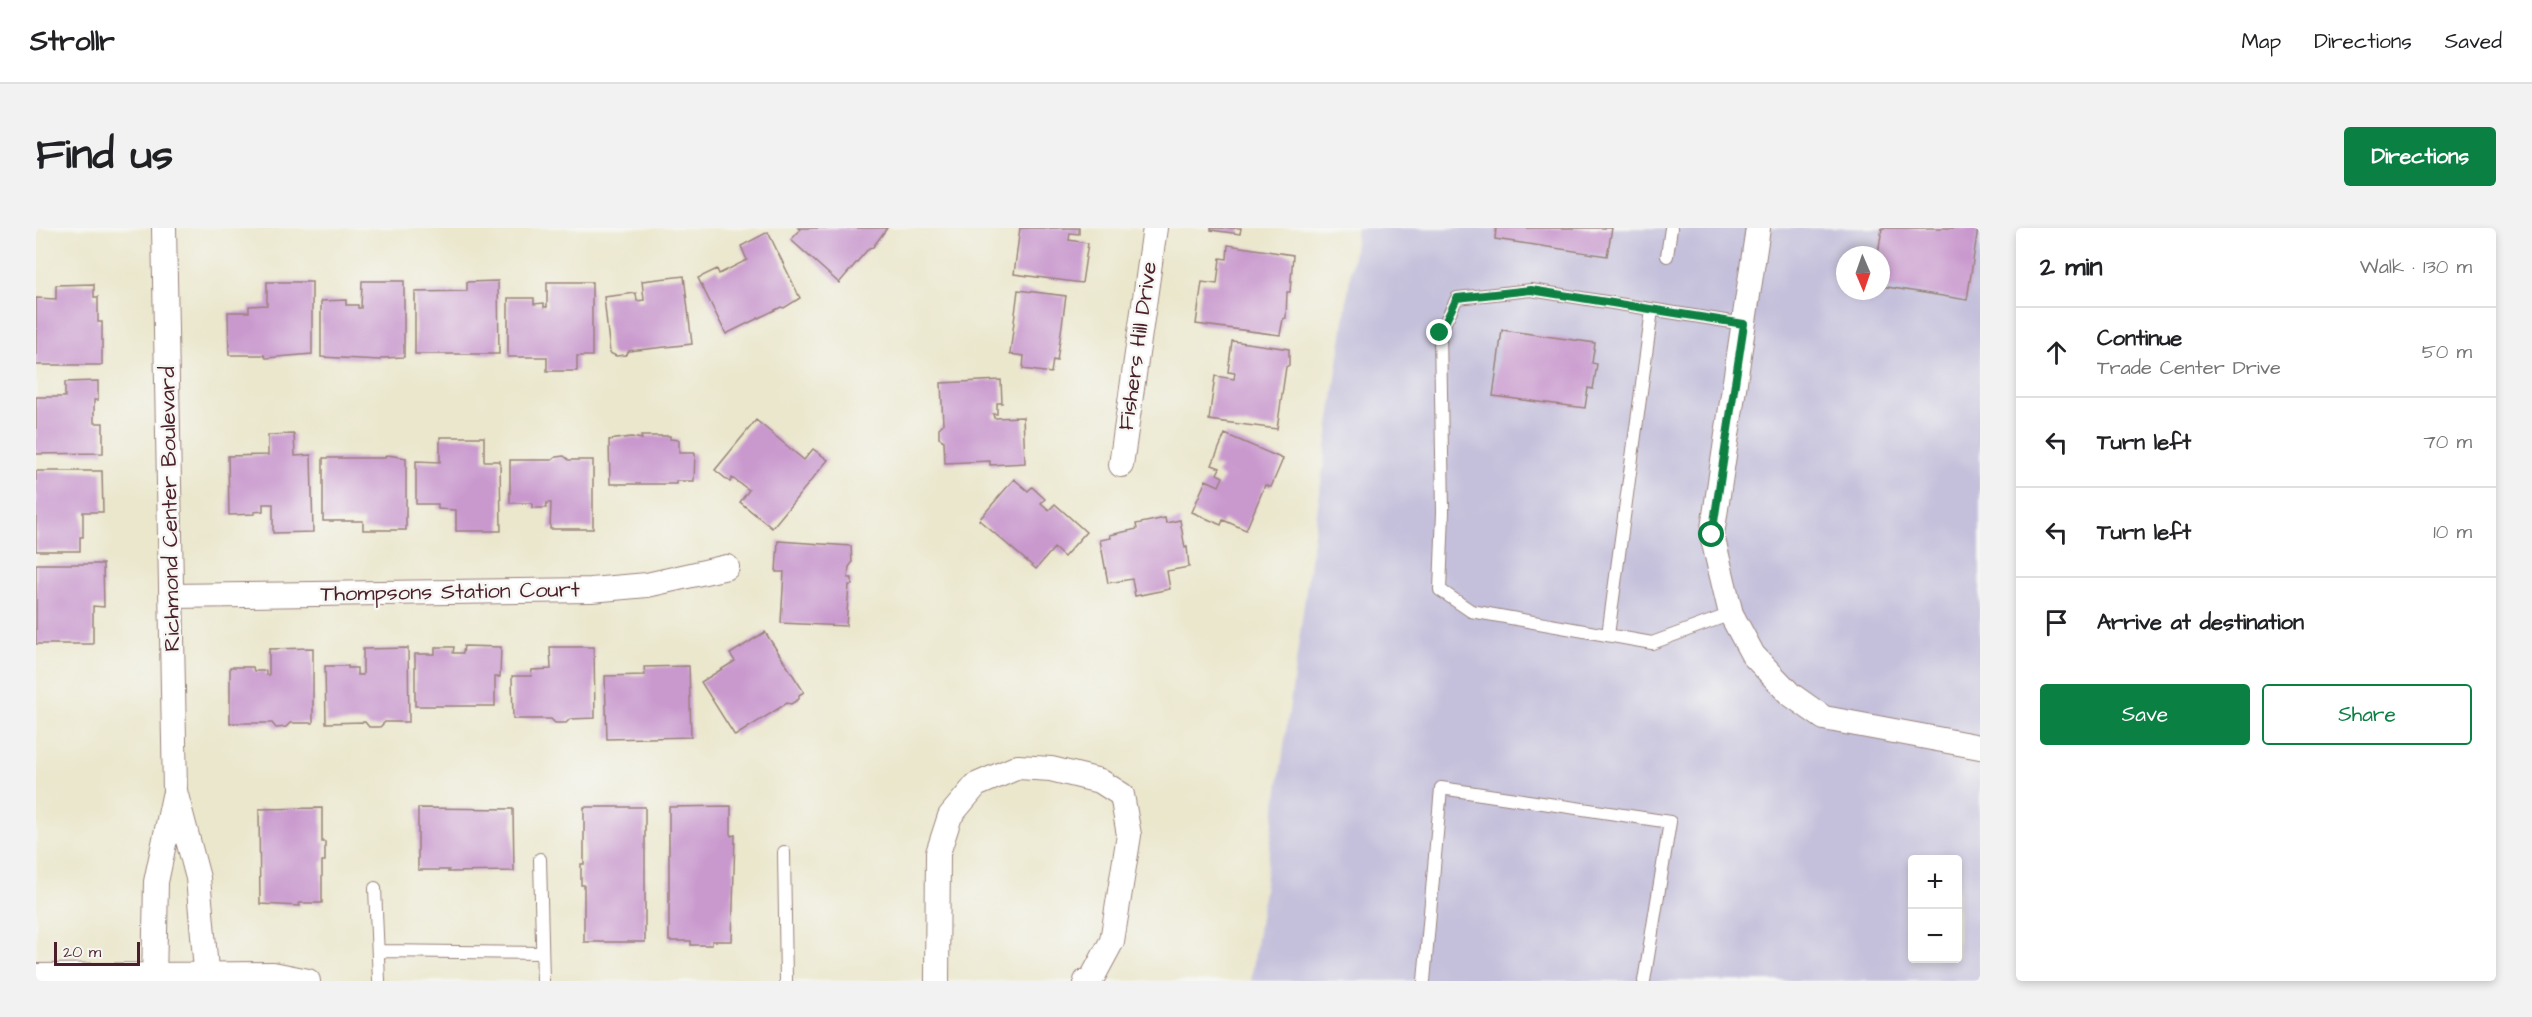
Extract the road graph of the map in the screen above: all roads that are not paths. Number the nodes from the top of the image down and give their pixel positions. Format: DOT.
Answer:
graph roads {
  1 [pos="164,228"];
  2 [pos="1155,228"];
  3 [pos="1671,228"];
  4 [pos="1758,228"];
  5 [pos="1667,256"];
  6 [pos="1652,310"];
  7 [pos="1744,324"];
  8 [pos="1121,465"];
  9 [pos="727,567"];
  10 [pos="172,596"];
  11 [pos="1731,614"];
  12 [pos="1608,635"];
  13 [pos="1980,747"];
  14 [pos="175,791"];
  15 [pos="784,852"];
  16 [pos="540,859"];
  17 [pos="375,888"];
  18 [pos="380,951"];
  19 [pos="542,953"];
  20 [pos="36,976"];
  21 [pos="207,977"];
  22 [pos="83,978"];
  23 [pos="154,978"];
  24 [pos="308,981"];
  25 [pos="379,981"];
  26 [pos="543,981"];
  27 [pos="786,981"];
  28 [pos="937,981"];
  29 [pos="1086,981"];
  30 [pos="1424,981"];
  31 [pos="1644,981"];
  1 -- 10 [label="street, Richmond Center Boulevard"];
  2 -- 8 [label="street, Fishers Hill Drive"];
  3 -- 5 [label="lane"];
  4 -- 7 [label="street"];
  6 -- 7 [label="lane"];
  6 -- 12 [label="lane"];
  6 -- 12 [label="lane"];
  7 -- 11 [label="street"];
  9 -- 10 [label="street, Thompsons Station Court"];
  10 -- 14 [label="street, Richmond Center Boulevard"];
  11 -- 12 [label="lane"];
  11 -- 13 [label="street"];
  14 -- 21 [label="street, Richmond Center Boulevard"];
  14 -- 23 [label="street, Richmond Center Boulevard"];
  15 -- 27 [label="lane"];
  16 -- 19 [label="lane"];
  17 -- 18 [label="lane"];
  18 -- 19 [label="lane"];
  18 -- 25 [label="lane"];
  19 -- 26 [label="lane"];
  20 -- 22 [label="street"];
  21 -- 23 [label="street"];
  21 -- 24 [label="street"];
  22 -- 23 [label="street"];
  28 -- 29 [label="street"];
  30 -- 31 [label="lane"];
}
